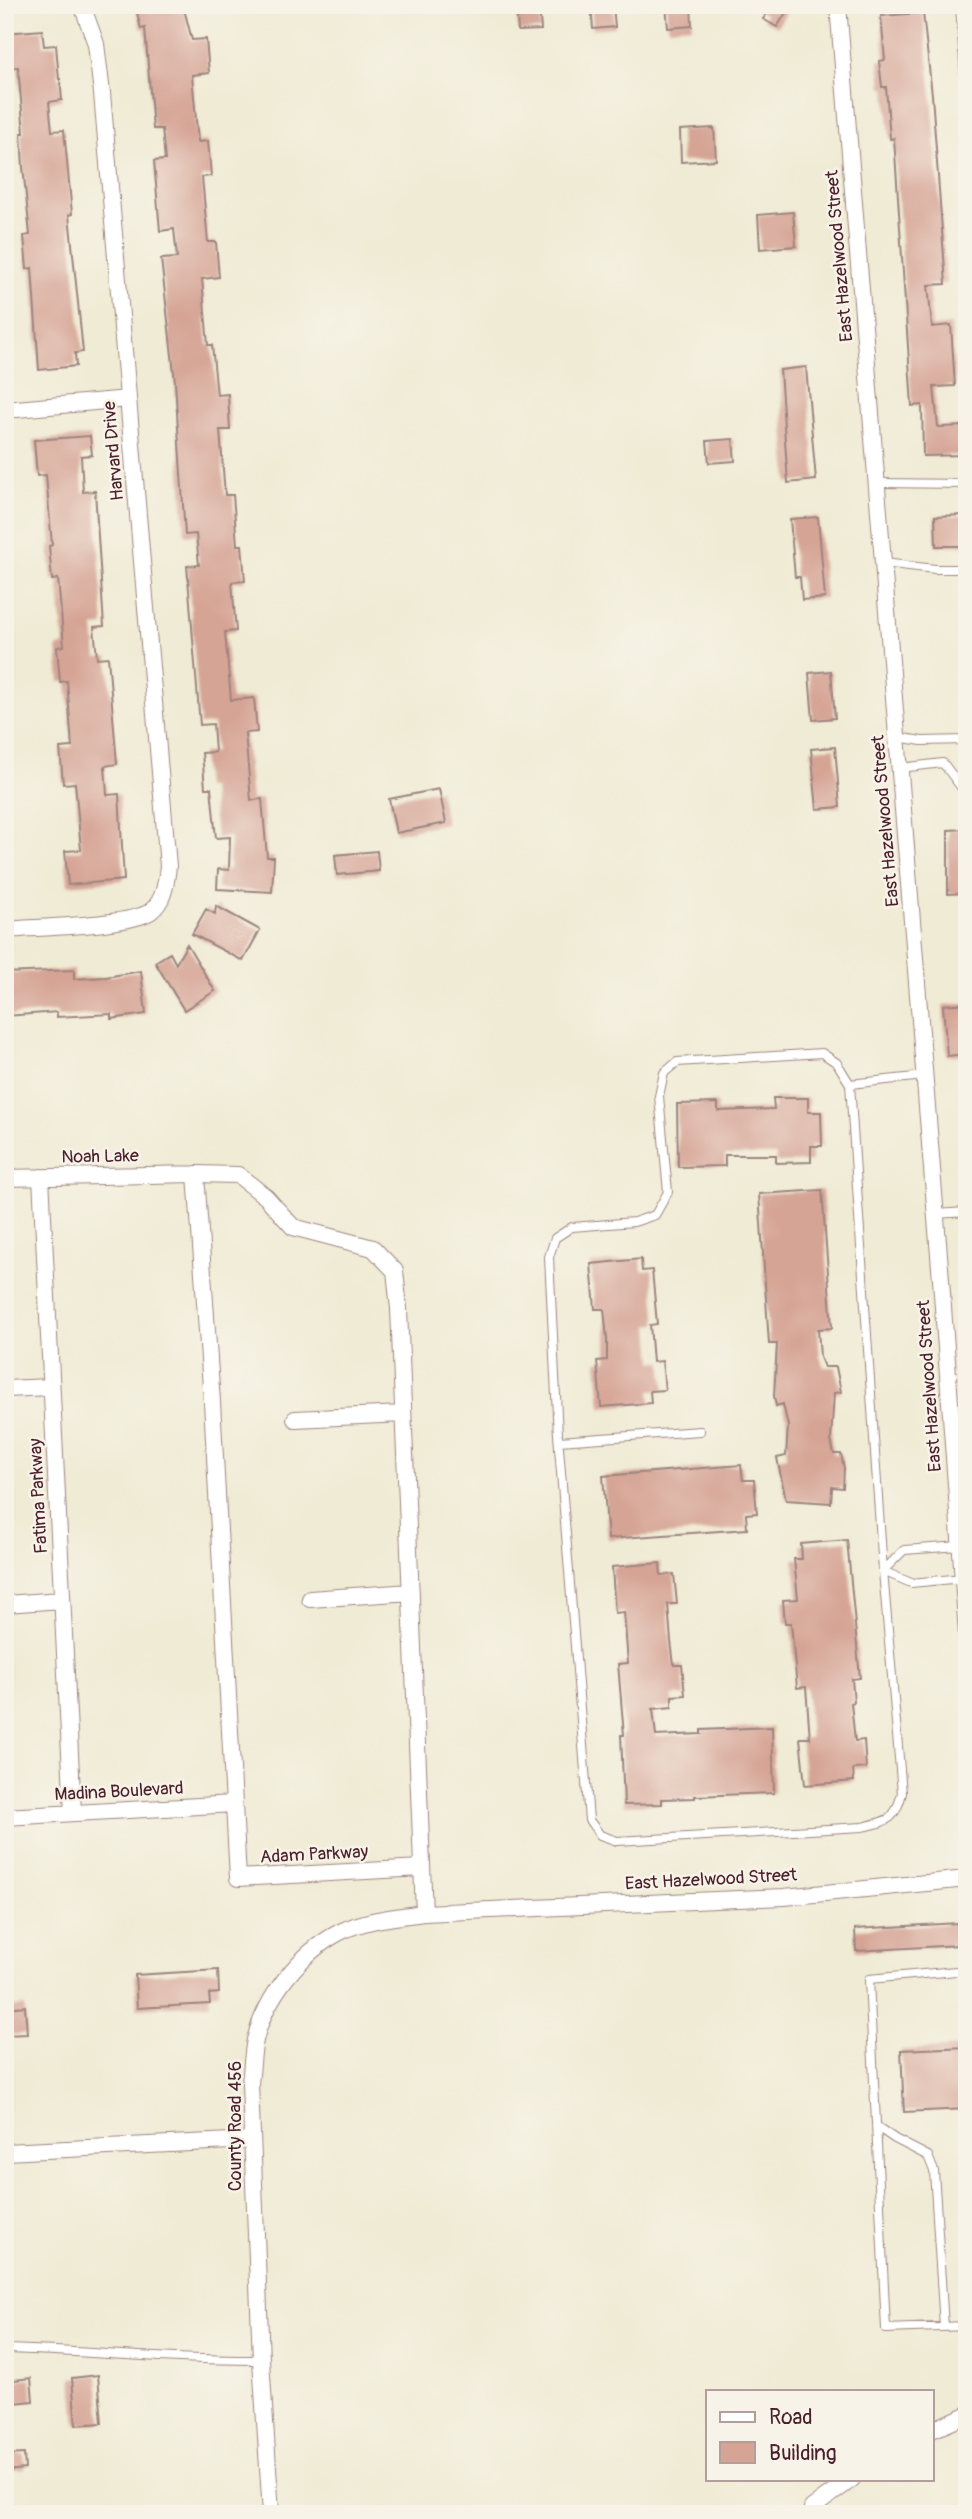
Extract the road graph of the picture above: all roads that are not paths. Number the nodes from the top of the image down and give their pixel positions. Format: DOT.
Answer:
graph roads {
  1 [pos="82,5"];
  2 [pos="838,5"];
  3 [pos="960,5"];
  4 [pos="967,105"];
  5 [pos="128,399"];
  6 [pos="5,410"];
  7 [pos="877,484"];
  8 [pos="967,484"];
  9 [pos="883,563"];
  10 [pos="967,569"];
  11 [pos="897,737"];
  12 [pos="967,740"];
  13 [pos="900,768"];
  14 [pos="967,795"];
  15 [pos="5,930"];
  16 [pos="924,1076"];
  17 [pos="850,1084"];
  18 [pos="196,1174"];
  19 [pos="41,1177"];
  20 [pos="5,1178"];
  21 [pos="967,1212"];
  22 [pos="936,1214"];
  23 [pos="51,1387"];
  24 [pos="5,1389"];
  25 [pos="403,1414"];
  26 [pos="295,1419"];
  27 [pos="700,1431"];
  28 [pos="559,1441"];
  29 [pos="960,1546"];
  30 [pos="883,1570"];
  31 [pos="963,1578"];
  32 [pos="411,1592"];
  33 [pos="310,1599"];
  34 [pos="62,1600"];
  35 [pos="5,1604"];
  36 [pos="967,1634"];
  37 [pos="234,1804"];
  38 [pos="73,1813"];
  39 [pos="5,1816"];
  40 [pos="422,1868"];
  41 [pos="967,1879"];
  42 [pos="583,1905"];
  43 [pos="424,1913"];
  44 [pos="967,1970"];
  45 [pos="876,2126"];
  46 [pos="252,2140"];
  47 [pos="5,2152"];
  48 [pos="967,2326"];
  49 [pos="944,2327"];
  50 [pos="5,2349"];
  51 [pos="261,2360"];
  52 [pos="967,2415"];
  53 [pos="934,2429"];
  54 [pos="851,2480"];
  55 [pos="812,2508"];
  56 [pos="271,2514"];
  1 -- 5 [label="street, Harvard Drive"];
  2 -- 7 [label="street, East Hazelwood Street"];
  3 -- 4 [label="lane"];
  5 -- 6 [label="street"];
  5 -- 15 [label="street, Harvard Drive"];
  7 -- 8 [label="lane"];
  7 -- 9 [label="street, East Hazelwood Street"];
  9 -- 10 [label="lane"];
  9 -- 11 [label="street, East Hazelwood Street"];
  11 -- 12 [label="lane"];
  11 -- 13 [label="street, East Hazelwood Street"];
  13 -- 14 [label="lane"];
  13 -- 16 [label="street, East Hazelwood Street"];
  16 -- 17 [label="lane"];
  16 -- 22 [label="street, East Hazelwood Street"];
  17 -- 28 [label="lane"];
  17 -- 30 [label="lane"];
  18 -- 19 [label="street, Noah Lake"];
  18 -- 25 [label="street, Noah Lake"];
  18 -- 37 [label="street"];
  19 -- 20 [label="street, Noah Lake"];
  19 -- 23 [label="street, Fatima Parkway"];
  21 -- 22 [label="lane"];
  22 -- 29 [label="street, East Hazelwood Street"];
  23 -- 24 [label="street"];
  23 -- 34 [label="street, Fatima Parkway"];
  25 -- 26 [label="street"];
  25 -- 32 [label="street, Noah Lake"];
  27 -- 28 [label="lane"];
  28 -- 30 [label="lane"];
  29 -- 30 [label="lane"];
  29 -- 31 [label="street, East Hazelwood Street"];
  30 -- 31 [label="lane"];
  31 -- 36 [label="street, East Hazelwood Street"];
  32 -- 33 [label="street"];
  32 -- 40 [label="street, Noah Lake"];
  34 -- 35 [label="street"];
  34 -- 38 [label="street, Fatima Parkway"];
  37 -- 38 [label="street, Madina Boulevard"];
  37 -- 40 [label="street, Adam Parkway"];
  38 -- 39 [label="street, Madina Boulevard"];
  40 -- 43 [label="street, Noah Lake"];
  41 -- 42 [label="street, East Hazelwood Street"];
  42 -- 43 [label="street, County Road 456"];
  43 -- 46 [label="street, County Road 456"];
  44 -- 45 [label="lane"];
  45 -- 49 [label="lane"];
  45 -- 49 [label="lane"];
  46 -- 47 [label="street"];
  46 -- 51 [label="street, County Road 456"];
  48 -- 49 [label="lane"];
  50 -- 51 [label="lane"];
  51 -- 56 [label="street, County Road 456"];
  52 -- 53 [label="street"];
  54 -- 55 [label="street"];
}
